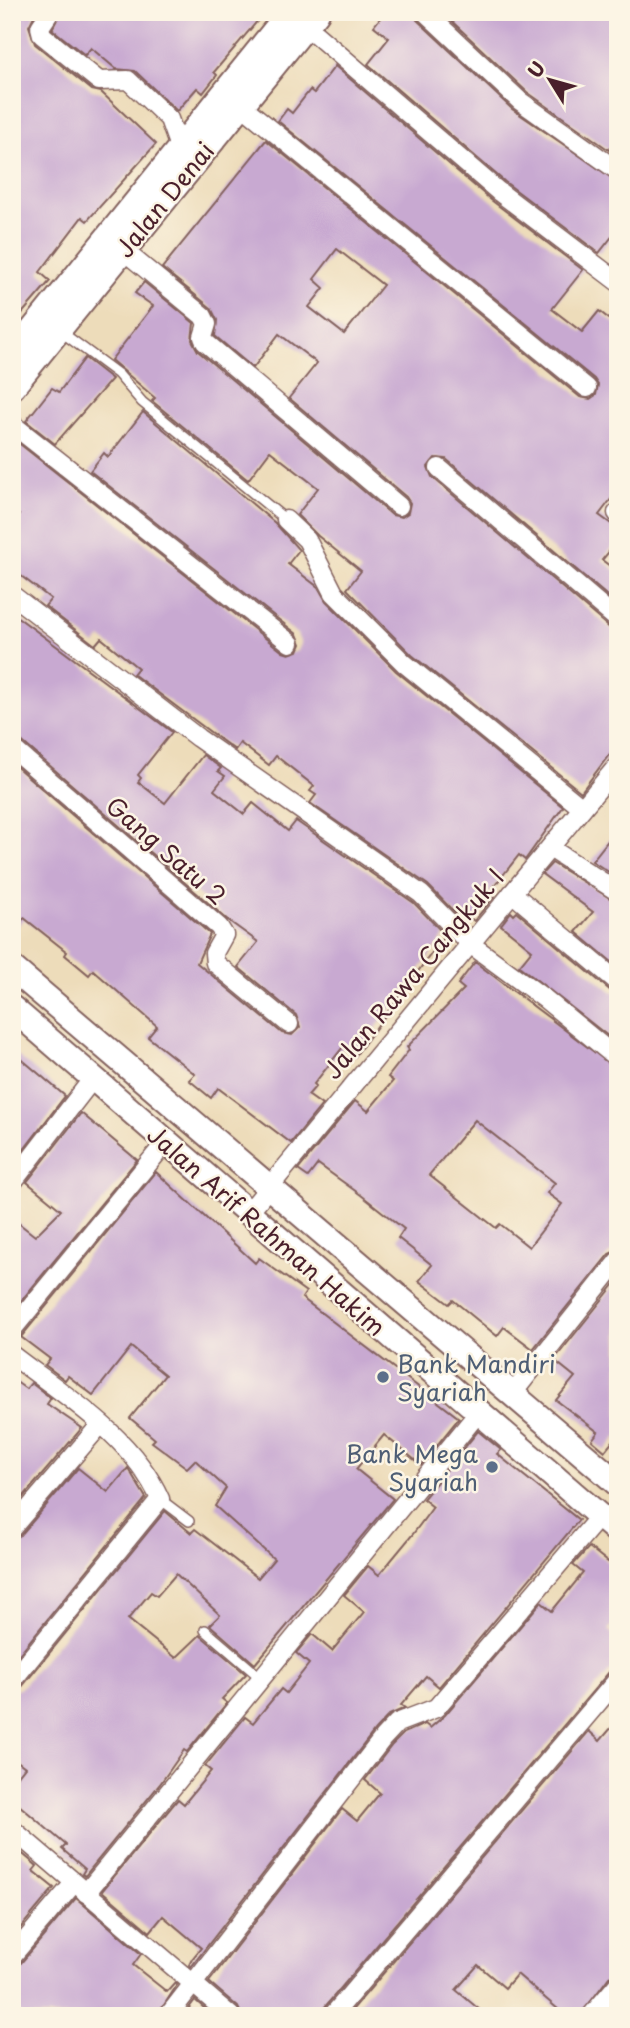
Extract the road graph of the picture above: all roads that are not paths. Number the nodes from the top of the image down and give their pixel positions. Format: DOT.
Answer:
graph roads {
  1 [pos="50,12"];
  2 [pos="425,12"];
  3 [pos="301,16"];
  4 [pos="241,105"];
  5 [pos="187,156"];
  6 [pos="618,171"];
  7 [pos="123,250"];
  8 [pos="618,282"];
  9 [pos="58,330"];
  10 [pos="23,344"];
  11 [pos="12,386"];
  12 [pos="587,388"];
  13 [pos="12,424"];
  14 [pos="439,468"];
  15 [pos="399,506"];
  16 [pos="286,520"];
  17 [pos="12,595"];
  18 [pos="618,620"];
  19 [pos="290,643"];
  20 [pos="12,748"];
  21 [pos="618,765"];
  22 [pos="583,807"];
  23 [pos="550,848"];
  24 [pos="512,892"];
  25 [pos="618,892"];
  26 [pos="469,943"];
  27 [pos="12,968"];
  28 [pos="618,982"];
  29 [pos="12,1008"];
  30 [pos="289,1024"];
  31 [pos="618,1059"];
  32 [pos="94,1077"];
  33 [pos="166,1142"];
  34 [pos="12,1183"];
  35 [pos="267,1186"];
  36 [pos="247,1214"];
  37 [pos="618,1261"];
  38 [pos="12,1330"];
  39 [pos="12,1355"];
  40 [pos="513,1393"];
  41 [pos="478,1413"];
  42 [pos="101,1424"];
  43 [pos="618,1484"];
  44 [pos="160,1499"];
  45 [pos="189,1521"];
  46 [pos="609,1524"];
  47 [pos="12,1528"];
  48 [pos="205,1630"];
  49 [pos="261,1678"];
  50 [pos="618,1679"];
  51 [pos="12,1681"];
  52 [pos="12,1829"];
  53 [pos="80,1888"];
  54 [pos="12,1956"];
  55 [pos="195,1983"];
  56 [pos="618,1984"];
  57 [pos="169,2016"];
  58 [pos="231,2016"];
  59 [pos="332,2016"];
  60 [pos="591,2016"];
  1 -- 5 [label="street"];
  2 -- 6 [label="street"];
  3 -- 4 [label="main road, Jalan Denai"];
  3 -- 5 [label="main road, Jalan Denai"];
  3 -- 8 [label="street"];
  4 -- 5 [label="main road, Jalan Denai"];
  4 -- 12 [label="street"];
  5 -- 7 [label="main road, Jalan Denai"];
  5 -- 10 [label="main road, Jalan Denai"];
  7 -- 9 [label="main road, Jalan Denai"];
  7 -- 15 [label="street"];
  9 -- 10 [label="main road, Jalan Denai"];
  9 -- 16 [label="lane"];
  10 -- 11 [label="main road, Jalan Denai"];
  13 -- 19 [label="street"];
  14 -- 18 [label="street"];
  16 -- 22 [label="street"];
  17 -- 26 [label="street"];
  20 -- 30 [label="street, Gang Satu 2"];
  21 -- 22 [label="street, Jalan Rawa Cangkuk I"];
  22 -- 23 [label="street, Jalan Rawa Cangkuk I"];
  23 -- 24 [label="street, Jalan Rawa Cangkuk I"];
  23 -- 25 [label="street"];
  24 -- 26 [label="street, Jalan Rawa Cangkuk I"];
  24 -- 28 [label="street"];
  26 -- 31 [label="street"];
  26 -- 35 [label="street, Jalan Rawa Cangkuk I"];
  27 -- 35 [label="main road, Jalan Arif Rahman Hakim"];
  29 -- 32 [label="main road, Jalan Arif Rahman Hakim"];
  32 -- 33 [label="main road, Jalan Arif Rahman Hakim"];
  32 -- 34 [label="street"];
  33 -- 36 [label="main road, Jalan Arif Rahman Hakim"];
  33 -- 38 [label="street"];
  35 -- 36 [label="street, Jalan Rawa Cangkuk I"];
  35 -- 40 [label="main road, Jalan Arif Rahman Hakim"];
  36 -- 41 [label="main road, Jalan Arif Rahman Hakim"];
  37 -- 40 [label="street"];
  39 -- 42 [label="street"];
  40 -- 43 [label="main road, Jalan Arif Rahman Hakim"];
  41 -- 46 [label="main road, Jalan Arif Rahman Hakim"];
  41 -- 49 [label="street"];
  42 -- 44 [label="street"];
  42 -- 47 [label="street"];
  44 -- 45 [label="lane"];
  44 -- 51 [label="street"];
  46 -- 55 [label="street"];
  48 -- 49 [label="lane"];
  49 -- 53 [label="street"];
  50 -- 59 [label="street"];
  52 -- 53 [label="street"];
  53 -- 54 [label="street"];
  53 -- 55 [label="street"];
  55 -- 57 [label="street"];
  55 -- 58 [label="street"];
  56 -- 60 [label="street"];
}
